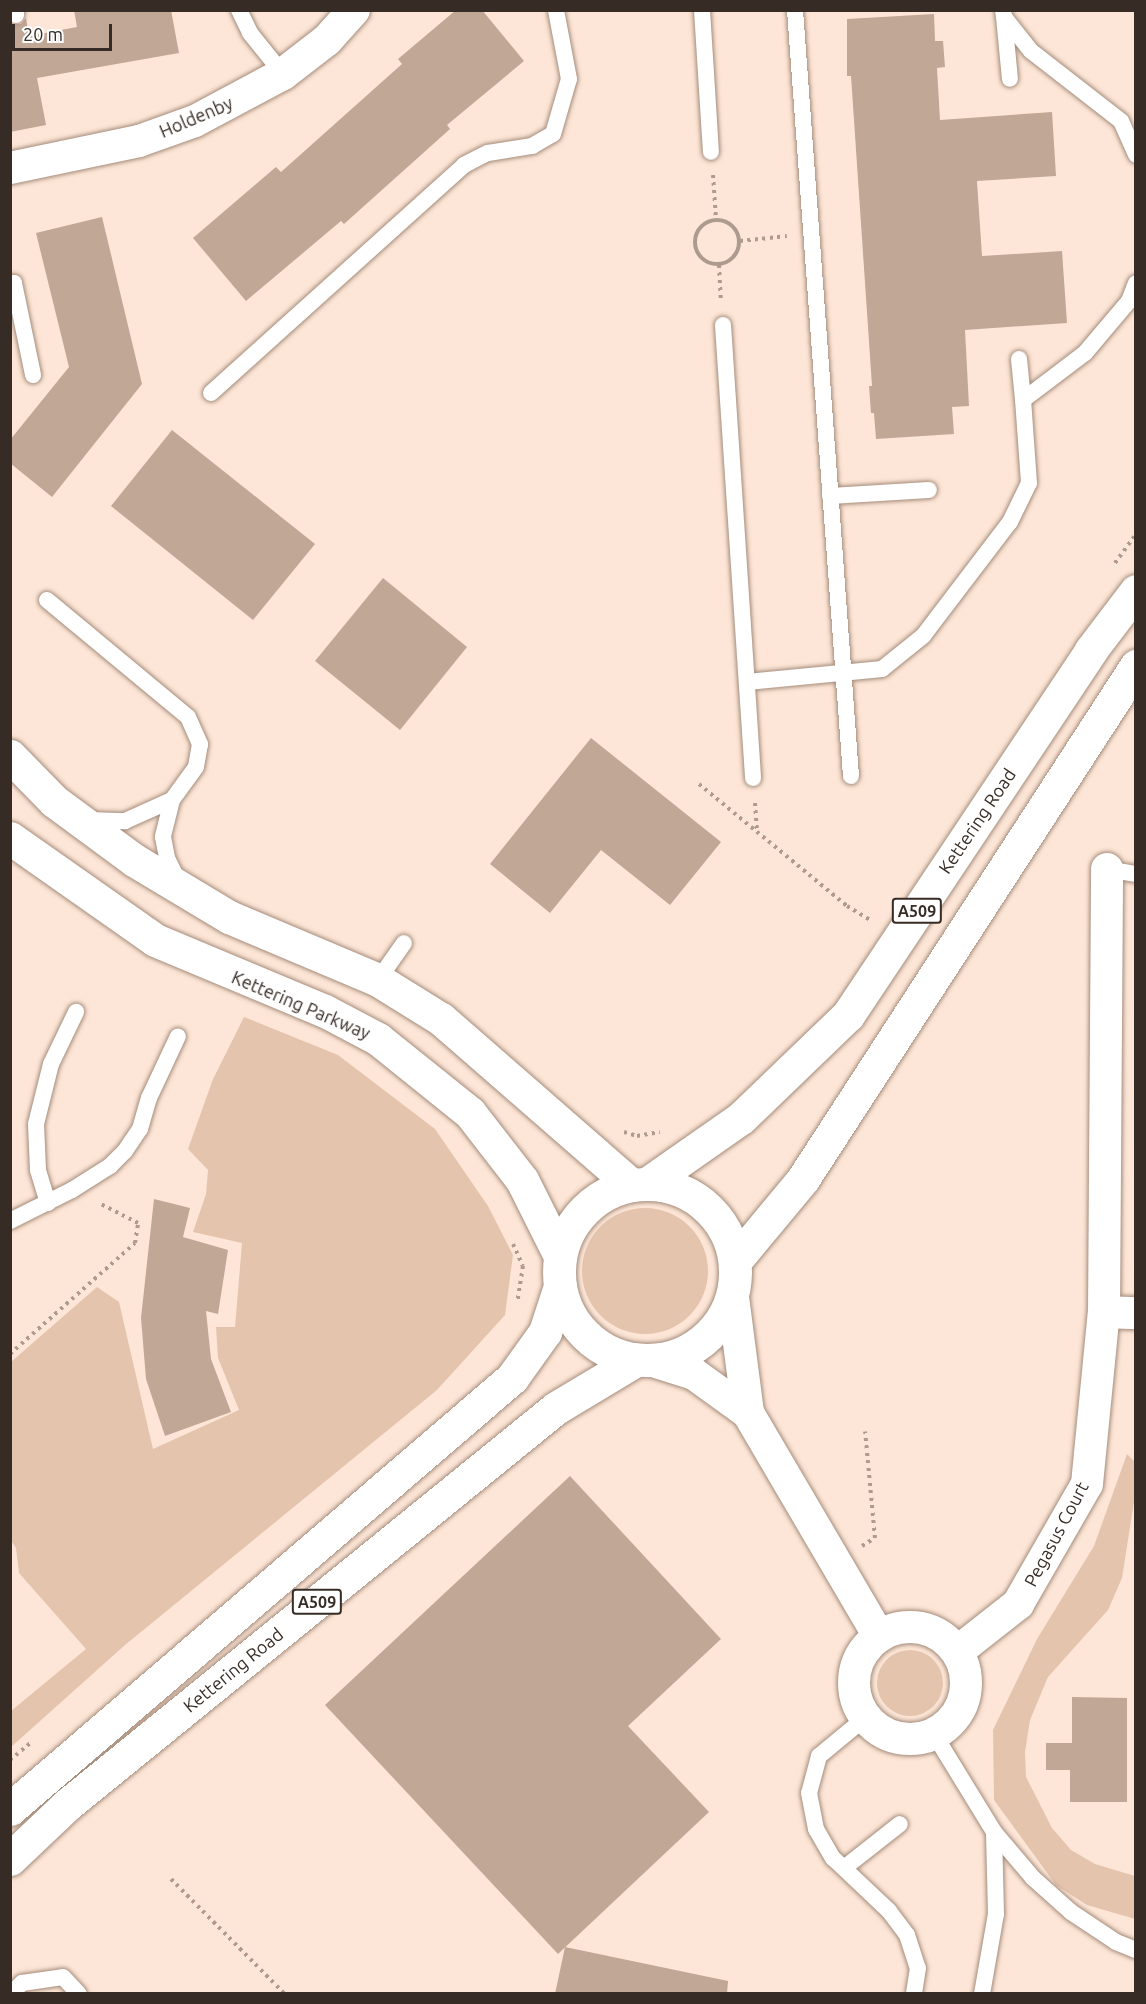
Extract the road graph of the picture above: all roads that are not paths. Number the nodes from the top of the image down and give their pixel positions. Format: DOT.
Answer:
graph roads {
  1 [pos="239,10"];
  2 [pos="354,10"];
  3 [pos="556,10"];
  4 [pos="702,10"];
  5 [pos="795,10"];
  6 [pos="1003,14"];
  7 [pos="283,74"];
  8 [pos="1010,79"];
  9 [pos="711,152"];
  10 [pos="1136,155"];
  11 [pos="10,168"];
  12 [pos="10,283"];
  13 [pos="1136,283"];
  14 [pos="723,325"];
  15 [pos="1019,359"];
  16 [pos="33,375"];
  17 [pos="211,393"];
  18 [pos="1023,400"];
  19 [pos="929,490"];
  20 [pos="830,496"];
  21 [pos="1136,591"];
  22 [pos="48,600"];
  23 [pos="1136,666"];
  24 [pos="843,673"];
  25 [pos="747,682"];
  26 [pos="10,756"];
  27 [pos="851,776"];
  28 [pos="753,778"];
  29 [pos="172,800"];
  30 [pos="76,817"];
  31 [pos="10,838"];
  32 [pos="1121,871"];
  33 [pos="191,894"];
  34 [pos="404,943"];
  35 [pos="378,980"];
  36 [pos="76,1012"];
  37 [pos="177,1036"];
  38 [pos="639,1184"];
  39 [pos="48,1203"];
  40 [pos="10,1221"];
  41 [pos="735,1261"];
  42 [pos="560,1271"];
  43 [pos="733,1297"];
  44 [pos="1104,1312"];
  45 [pos="1136,1313"];
  46 [pos="1136,1330"];
  47 [pos="644,1361"];
  48 [pos="748,1413"];
  49 [pos="879,1636"];
  50 [pos="957,1652"];
  51 [pos="865,1718"];
  52 [pos="934,1734"];
  53 [pos="10,1809"];
  54 [pos="900,1824"];
  55 [pos="994,1832"];
  56 [pos="10,1860"];
  57 [pos="844,1868"];
  58 [pos="1136,1950"];
  59 [pos="11,1994"];
  60 [pos="79,1994"];
  61 [pos="914,1994"];
  62 [pos="982,1994"];
  1 -- 7 [label="lane"];
  2 -- 7 [label="street, Holdenby"];
  3 -- 17 [label="lane"];
  4 -- 9 [label="lane"];
  5 -- 20 [label="lane"];
  6 -- 8 [label="lane"];
  6 -- 10 [label="lane"];
  7 -- 11 [label="street, Holdenby"];
  12 -- 16 [label="lane"];
  13 -- 18 [label="lane"];
  14 -- 25 [label="lane"];
  15 -- 18 [label="lane"];
  18 -- 24 [label="lane"];
  19 -- 20 [label="lane"];
  20 -- 24 [label="lane"];
  21 -- 38 [label="main road, Kettering Road / A509"];
  22 -- 29 [label="lane"];
  23 -- 41 [label="main road, A509"];
  24 -- 25 [label="lane"];
  24 -- 27 [label="lane"];
  25 -- 28 [label="lane"];
  26 -- 30 [label="main road"];
  29 -- 30 [label="lane"];
  29 -- 33 [label="lane"];
  30 -- 33 [label="main road"];
  31 -- 42 [label="main road, Kettering Parkway"];
  32 -- 44 [label="street, Pegasus Court"];
  33 -- 35 [label="main road"];
  34 -- 35 [label="lane"];
  35 -- 38 [label="main road"];
  36 -- 39 [label="lane"];
  37 -- 39 [label="lane"];
  38 -- 41 [label="main road"];
  38 -- 42 [label="main road"];
  39 -- 40 [label="lane"];
  41 -- 43 [label="main road"];
  42 -- 47 [label="main road"];
  42 -- 53 [label="main road, A509"];
  43 -- 47 [label="main road"];
  43 -- 48 [label="street"];
  44 -- 45 [label="street"];
  44 -- 46 [label="lane"];
  44 -- 50 [label="street, Pegasus Court"];
  47 -- 48 [label="street"];
  47 -- 56 [label="main road, Kettering Road / A509"];
  48 -- 49 [label="street"];
  49 -- 50 [label="street"];
  49 -- 51 [label="street"];
  50 -- 52 [label="street"];
  51 -- 52 [label="street"];
  51 -- 57 [label="lane"];
  52 -- 55 [label="lane"];
  54 -- 57 [label="lane"];
  55 -- 58 [label="lane"];
  55 -- 62 [label="lane"];
  57 -- 61 [label="lane"];
  59 -- 60 [label="lane"];
}
